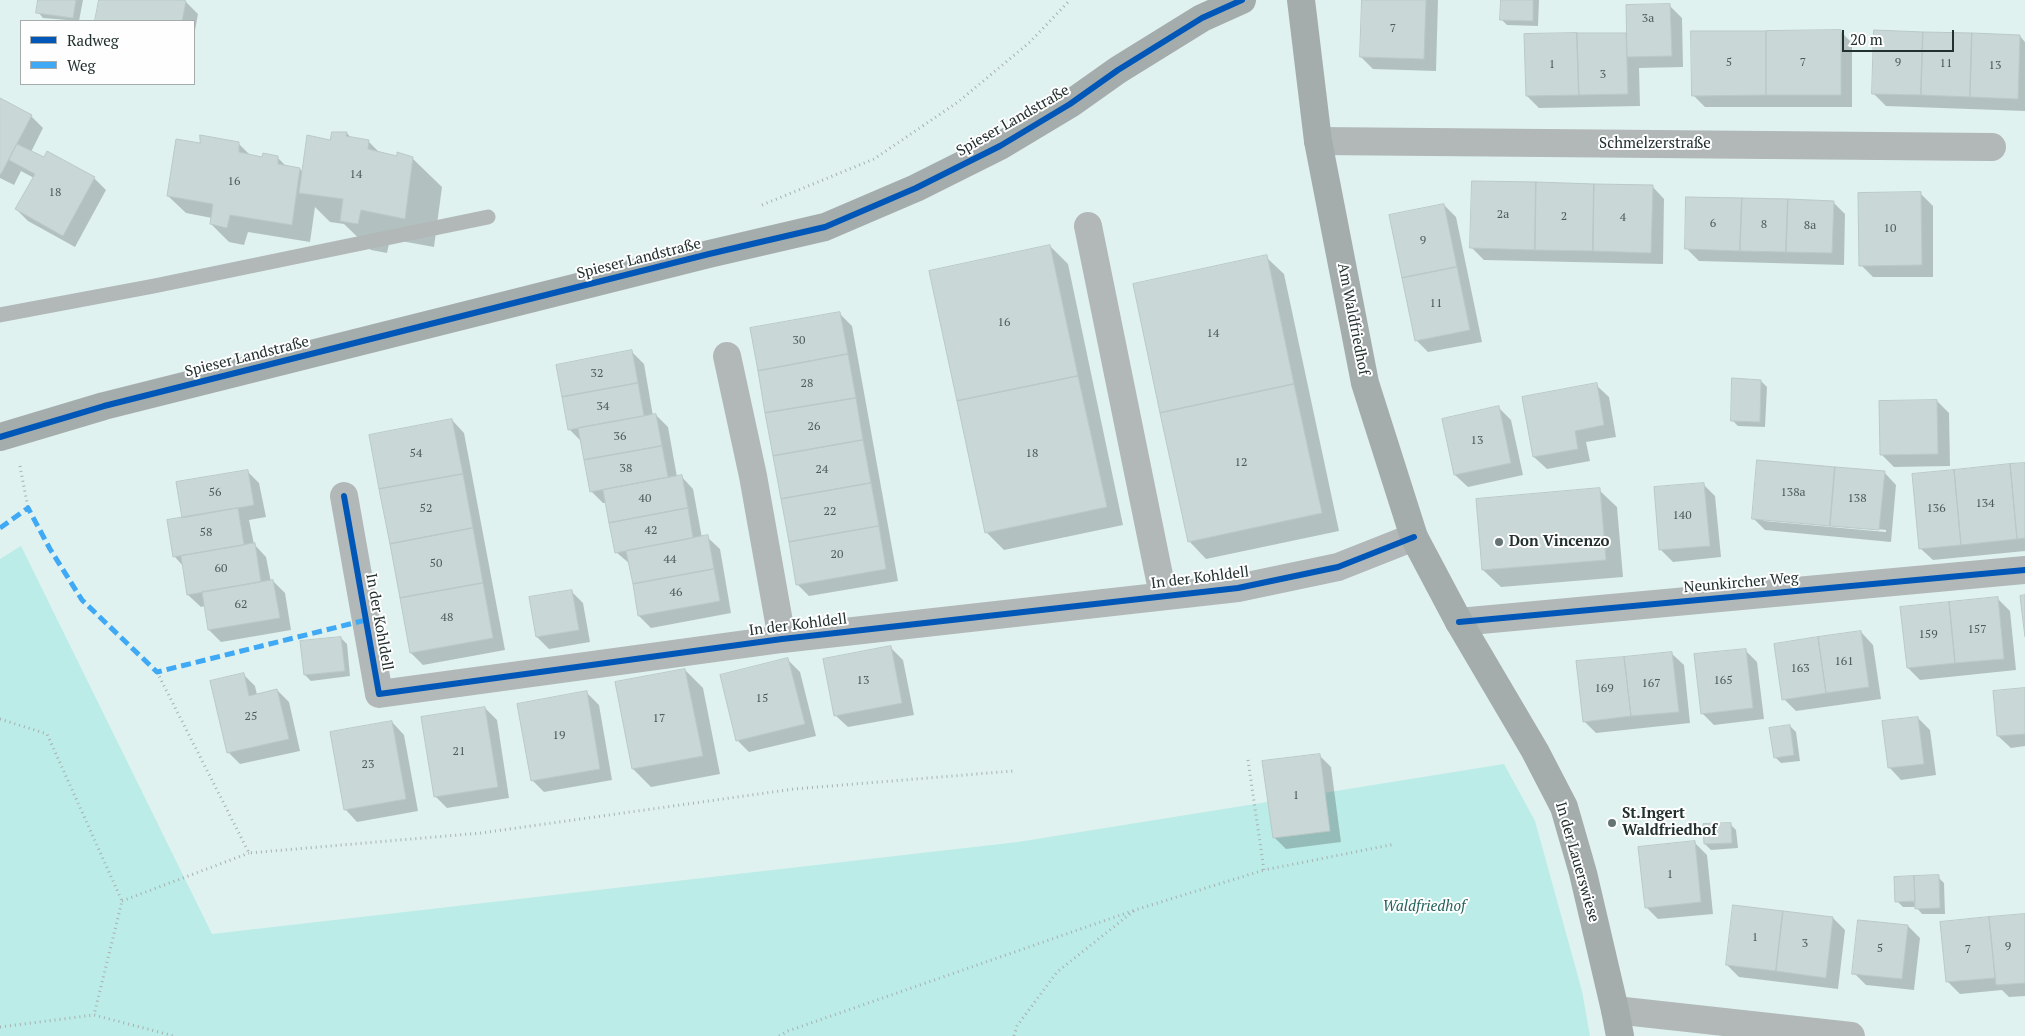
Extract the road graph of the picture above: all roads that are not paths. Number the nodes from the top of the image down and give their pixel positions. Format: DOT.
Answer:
graph roads {
  1 [pos="1242,0"];
  2 [pos="1301,0"];
  3 [pos="1318,141"];
  4 [pos="1992,147"];
  5 [pos="488,217"];
  6 [pos="1088,226"];
  7 [pos="0,315"];
  8 [pos="727,356"];
  9 [pos="6,435"];
  10 [pos="344,496"];
  11 [pos="1414,537"];
  12 [pos="2025,570"];
  13 [pos="1163,595"];
  14 [pos="1459,622"];
  15 [pos="782,639"];
  16 [pos="1618,1023"];
  17 [pos="1851,1036"];
  1 -- 9 [label="street, Spieser Landstraße"];
  2 -- 3 [label="street, Am Waldfriedhof"];
  3 -- 4 [label="street, Schmelzerstraße"];
  3 -- 11 [label="street, Am Waldfriedhof"];
  5 -- 7 [label="lane"];
  6 -- 13 [label="street, In der Kohldell"];
  8 -- 15 [label="street, In der Kohldell"];
  10 -- 15 [label="street, In der Kohldell"];
  11 -- 13 [label="street, In der Kohldell"];
  11 -- 14 [label="street, Am Waldfriedhof"];
  12 -- 14 [label="street, Neunkircher Weg"];
  13 -- 15 [label="street, In der Kohldell"];
  14 -- 16 [label="street, In der Lauerswiese"];
  16 -- 17 [label="street"];
}
